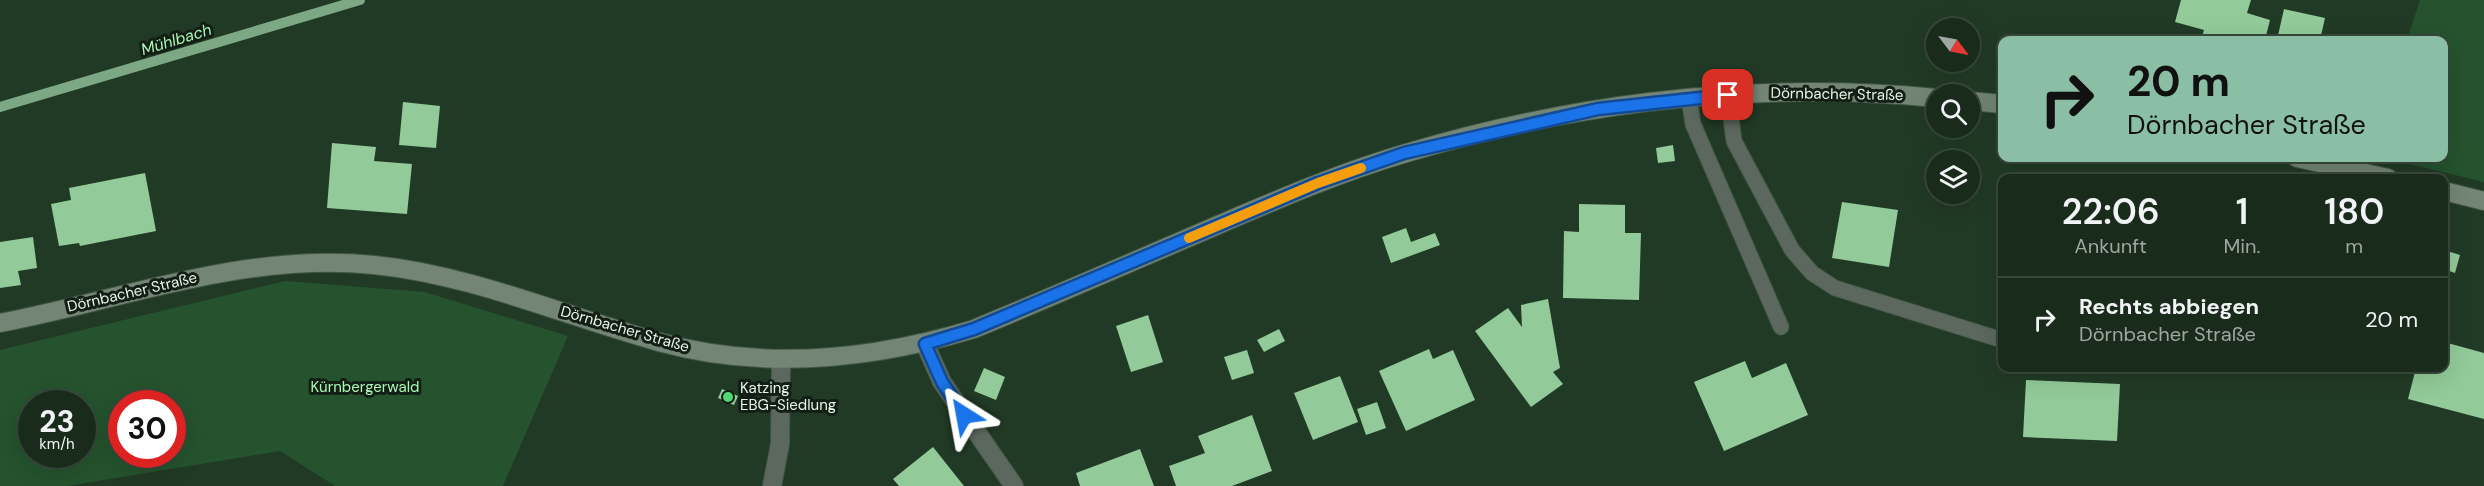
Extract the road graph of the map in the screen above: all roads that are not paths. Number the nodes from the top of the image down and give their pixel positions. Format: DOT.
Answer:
graph roads {
  1 [pos="1728,95"];
  2 [pos="1926,97"];
  3 [pos="1689,98"];
  4 [pos="1980,102"];
  5 [pos="1998,104"];
  6 [pos="2315,162"];
  7 [pos="2370,174"];
  8 [pos="2448,192"];
  9 [pos="2484,201"];
  10 [pos="0,323"];
  11 [pos="1781,327"];
  12 [pos="1998,339"];
  13 [pos="925,344"];
  14 [pos="781,360"];
  15 [pos="772,486"];
  16 [pos="1014,486"];
  1 -- 2 [label="street, Dörnbacher Straße"];
  1 -- 3 [label="street, Dörnbacher Straße"];
  1 -- 12 [label="lane"];
  3 -- 11 [label="lane"];
  3 -- 13 [label="street, Dörnbacher Straße"];
  4 -- 5 [label="street"];
  6 -- 7 [label="street"];
  8 -- 9 [label="street"];
  10 -- 14 [label="street, Dörnbacher Straße"];
  13 -- 14 [label="street, Dörnbacher Straße"];
  13 -- 16 [label="street"];
  14 -- 15 [label="street"];
}
